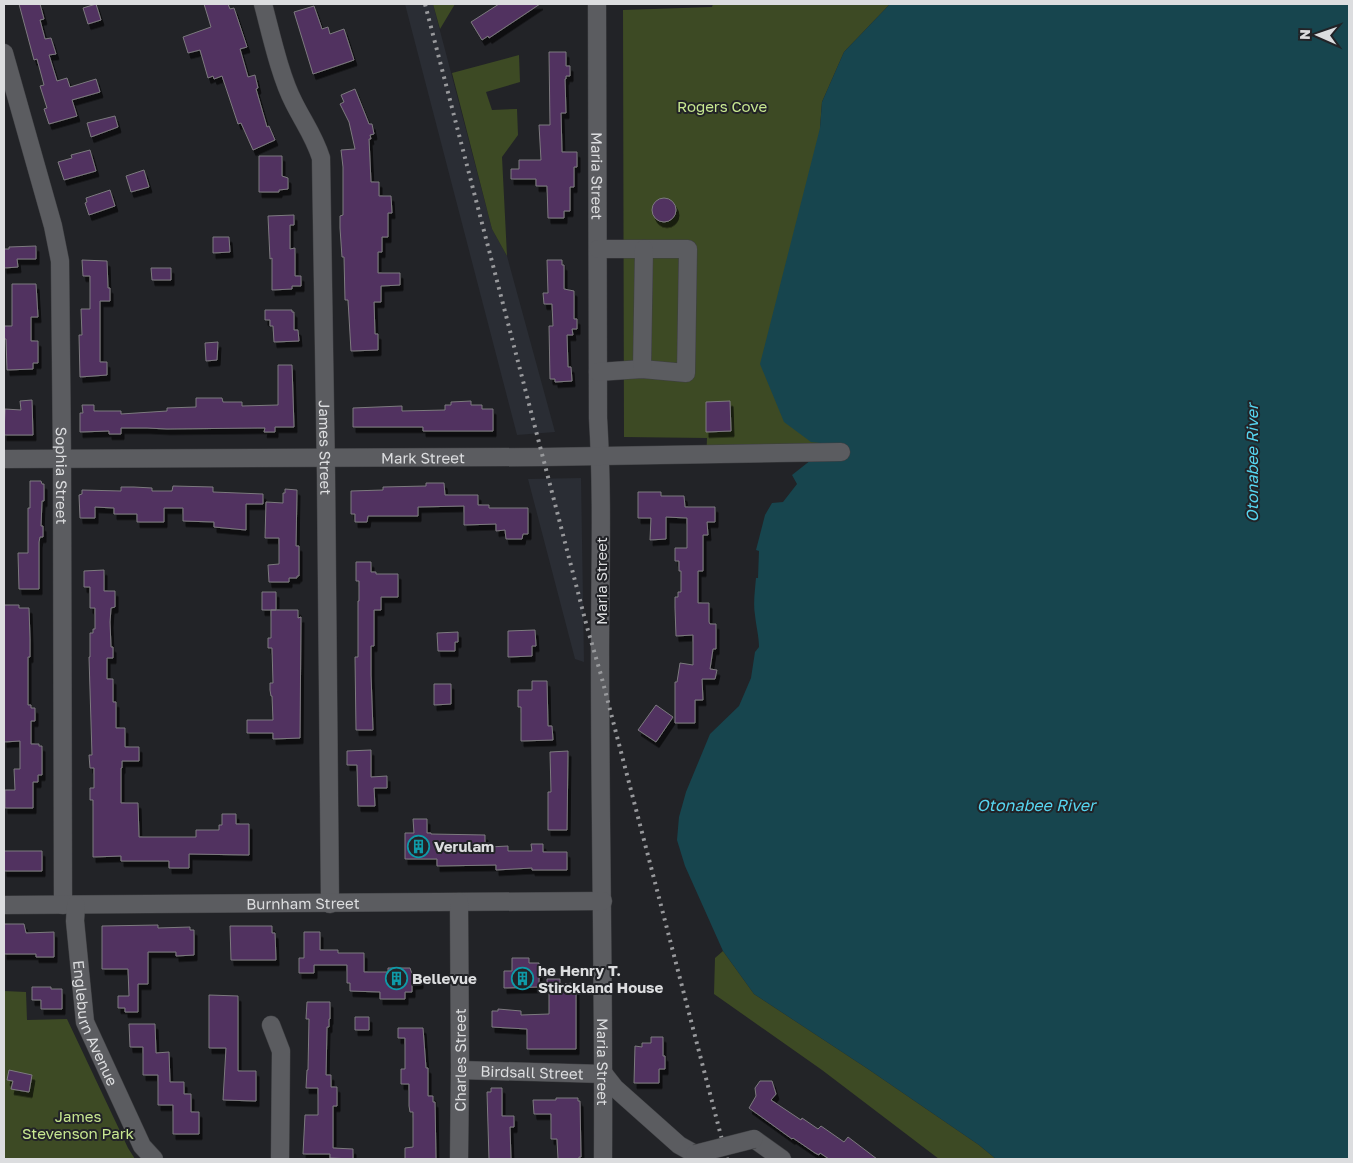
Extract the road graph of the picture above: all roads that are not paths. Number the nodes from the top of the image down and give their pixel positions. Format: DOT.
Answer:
graph roads {
  1 [pos="263,4"];
  2 [pos="597,4"];
  3 [pos="4,53"];
  4 [pos="598,249"];
  5 [pos="644,249"];
  6 [pos="642,368"];
  7 [pos="598,372"];
  8 [pos="841,452"];
  9 [pos="600,456"];
  10 [pos="4,459"];
  11 [pos="62,459"];
  12 [pos="326,459"];
  13 [pos="603,901"];
  14 [pos="459,902"];
  15 [pos="330,904"];
  16 [pos="4,905"];
  17 [pos="70,905"];
  18 [pos="271,1025"];
  19 [pos="460,1070"];
  20 [pos="604,1074"];
  21 [pos="154,1159"];
  22 [pos="280,1159"];
  23 [pos="459,1159"];
  24 [pos="603,1159"];
  25 [pos="782,1159"];
  1 -- 12 [label="street, James Street"];
  2 -- 4 [label="street, Maria Street"];
  3 -- 11 [label="street, Sophia Street"];
  4 -- 5 [label="street"];
  4 -- 7 [label="street, Maria Street"];
  5 -- 6 [label="street"];
  5 -- 6 [label="street"];
  6 -- 7 [label="street"];
  7 -- 9 [label="street, Maria Street"];
  8 -- 9 [label="street, Mark Street"];
  9 -- 12 [label="street, Mark Street"];
  9 -- 13 [label="street, Maria Street"];
  10 -- 11 [label="street, Mark Street"];
  11 -- 12 [label="street, Mark Street"];
  11 -- 17 [label="street, Sophia Street"];
  12 -- 15 [label="street, James Street"];
  13 -- 14 [label="street, Burnham Street"];
  13 -- 20 [label="street, Maria Street"];
  14 -- 15 [label="street, Burnham Street"];
  14 -- 19 [label="street, Charles Street"];
  15 -- 17 [label="street, Burnham Street"];
  16 -- 17 [label="street, Burnham Street"];
  17 -- 21 [label="street, Engleburn Avenue"];
  18 -- 22 [label="street"];
  19 -- 20 [label="street, Birdsall Street"];
  19 -- 23 [label="street, Charles Street"];
  20 -- 24 [label="street, Maria Street"];
  20 -- 25 [label="street, bridge"];
}
